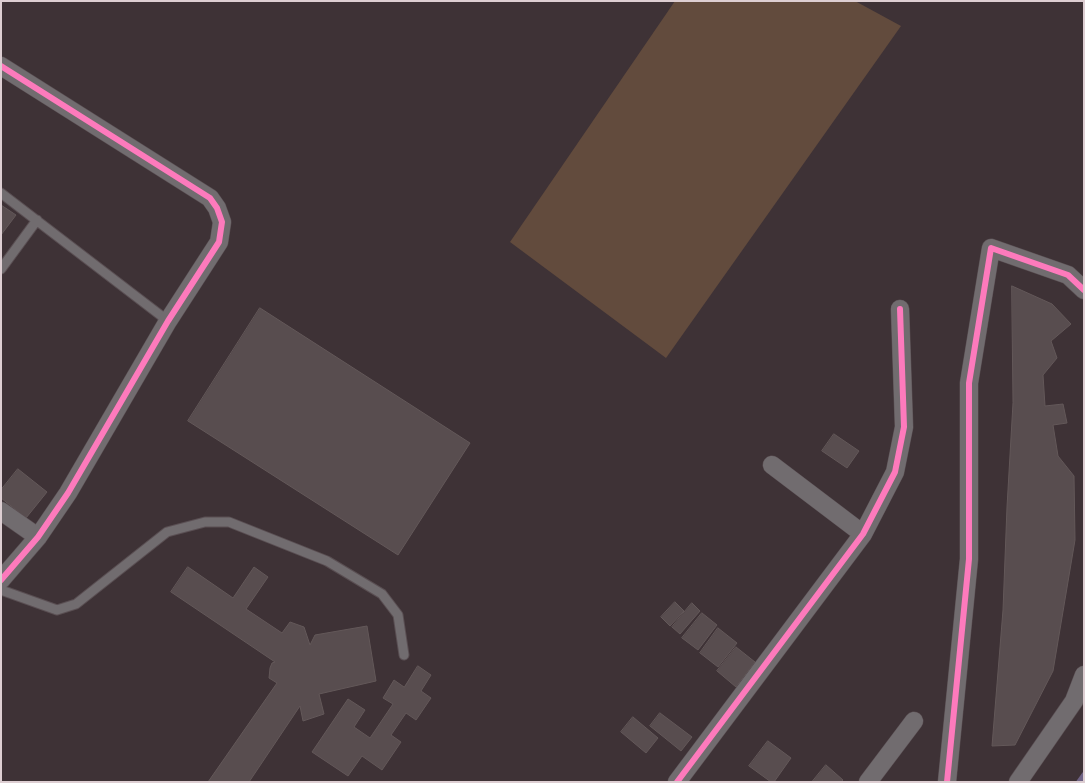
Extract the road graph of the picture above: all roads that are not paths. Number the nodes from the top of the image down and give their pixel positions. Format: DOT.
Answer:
graph roads {
  1 [pos="1,66"];
  2 [pos="1,193"];
  3 [pos="38,220"];
  4 [pos="1,269"];
  5 [pos="1084,290"];
  6 [pos="900,309"];
  7 [pos="168,321"];
  8 [pos="772,465"];
  9 [pos="1,511"];
  10 [pos="863,534"];
  11 [pos="38,537"];
  12 [pos="1,580"];
  13 [pos="1,590"];
  14 [pos="404,655"];
  15 [pos="1084,674"];
  16 [pos="914,721"];
  17 [pos="677,782"];
  18 [pos="868,782"];
  19 [pos="947,782"];
  20 [pos="1018,782"];
  1 -- 7 [label="street"];
  2 -- 3 [label="lane"];
  3 -- 4 [label="lane"];
  3 -- 7 [label="lane"];
  5 -- 19 [label="street"];
  6 -- 10 [label="street"];
  7 -- 11 [label="street"];
  8 -- 10 [label="street"];
  9 -- 11 [label="street"];
  10 -- 17 [label="street"];
  11 -- 12 [label="street"];
  13 -- 14 [label="lane"];
  15 -- 20 [label="street"];
  16 -- 18 [label="street"];
}
